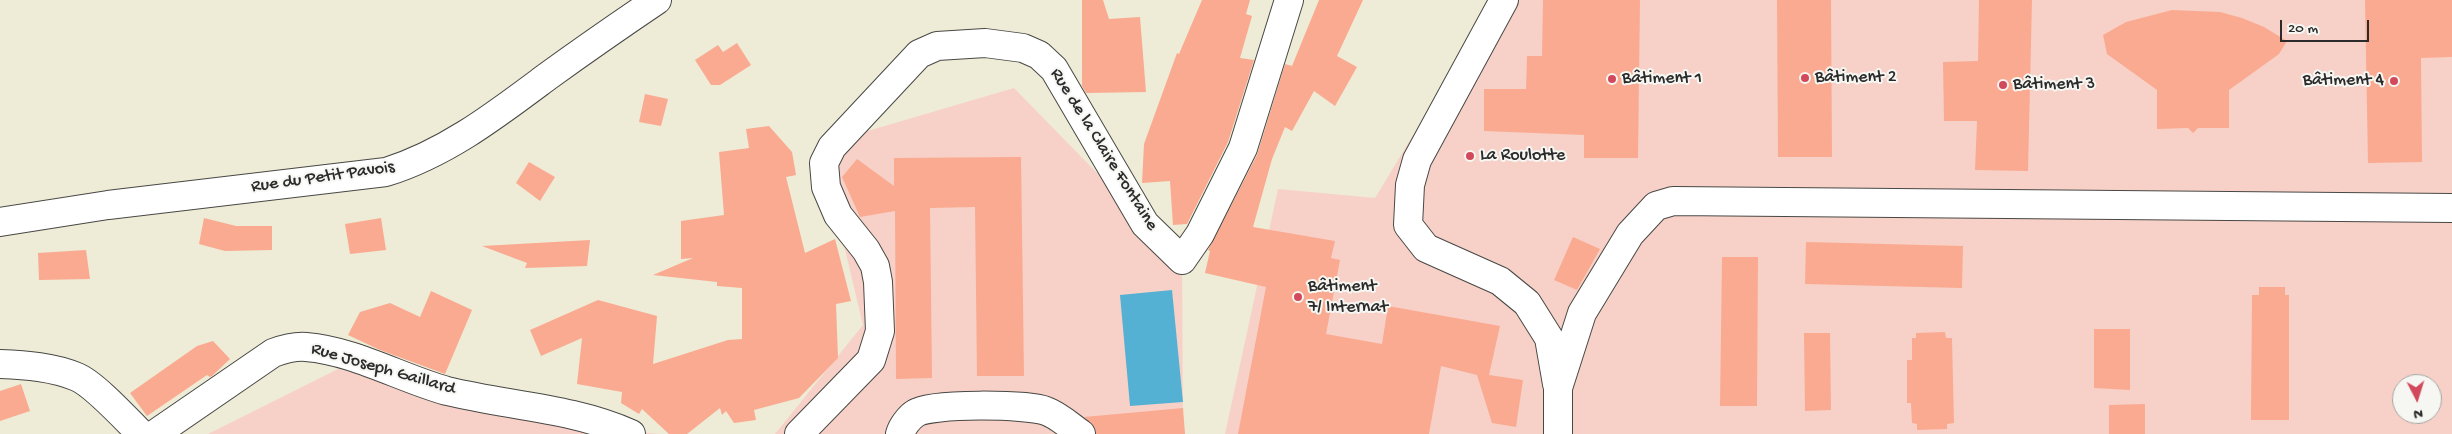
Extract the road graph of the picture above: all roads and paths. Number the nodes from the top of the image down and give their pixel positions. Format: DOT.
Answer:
graph roads {
  1 [pos="657,0"];
  2 [pos="1290,0"];
  3 [pos="1504,0"];
  4 [pos="2452,208"];
  5 [pos="0,222"];
  6 [pos="0,364"];
  7 [pos="1558,388"];
  8 [pos="141,434"];
  9 [pos="155,434"];
  10 [pos="632,434"];
  11 [pos="799,434"];
  12 [pos="900,434"];
  13 [pos="1082,434"];
  14 [pos="1558,434"];
  1 -- 5 [label="street, Rue du Petit Pavois"];
  2 -- 11 [label="street, Rue de la Claire Fontaine"];
  3 -- 7 [label="street"];
  4 -- 7 [label="street"];
  6 -- 8 [label="street"];
  7 -- 14 [label="street"];
  9 -- 10 [label="street, Rue Joseph Gaillard"];
  12 -- 13 [label="street"];
}
